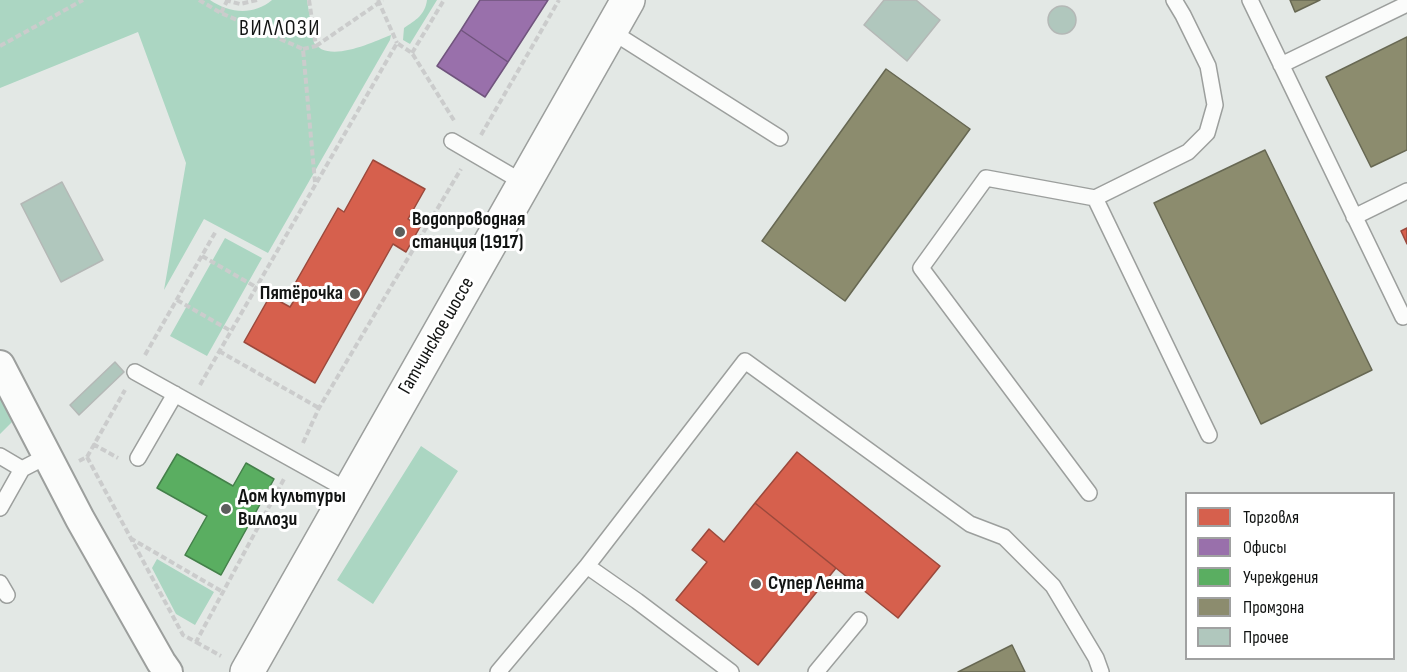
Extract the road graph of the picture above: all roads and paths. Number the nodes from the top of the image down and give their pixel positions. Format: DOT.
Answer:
graph roads {
  1 [pos="83,0"];
  2 [pos="199,0"];
  3 [pos="226,0"];
  4 [pos="257,0"];
  5 [pos="309,0"];
  6 [pos="444,0"];
  7 [pos="559,0"];
  8 [pos="628,0"];
  9 [pos="1174,0"];
  10 [pos="1250,0"];
  11 [pos="380,1"];
  12 [pos="1407,4"];
  13 [pos="221,13"];
  14 [pos="611,31"];
  15 [pos="397,43"];
  16 [pos="0,46"];
  17 [pos="316,46"];
  18 [pos="303,49"];
  19 [pos="412,53"];
  20 [pos="1281,65"];
  21 [pos="455,135"];
  22 [pos="780,138"];
  23 [pos="471,152"];
  24 [pos="315,183"];
  25 [pos="524,183"];
  26 [pos="1407,192"];
  27 [pos="1095,198"];
  28 [pos="1354,217"];
  29 [pos="202,256"];
  30 [pos="256,287"];
  31 [pos="177,300"];
  32 [pos="1402,317"];
  33 [pos="231,331"];
  34 [pos="219,351"];
  35 [pos="0,365"];
  36 [pos="135,372"];
  37 [pos="175,394"];
  38 [pos="190,403"];
  39 [pos="319,408"];
  40 [pos="1209,435"];
  41 [pos="93,444"];
  42 [pos="0,456"];
  43 [pos="47,456"];
  44 [pos="87,457"];
  45 [pos="138,458"];
  46 [pos="123,461"];
  47 [pos="294,461"];
  48 [pos="22,469"];
  49 [pos="276,472"];
  50 [pos="285,477"];
  51 [pos="349,491"];
  52 [pos="1089,494"];
  53 [pos="0,508"];
  54 [pos="130,537"];
  55 [pos="587,566"];
  56 [pos="223,592"];
  57 [pos="859,620"];
  58 [pos="196,642"];
  59 [pos="235,664"];
  60 [pos="168,672"];
  61 [pos="498,672"];
  62 [pos="731,672"];
  63 [pos="816,672"];
  64 [pos="1101,672"];
  1 -- 16 [label="path"];
  2 -- 13 [label="path"];
  3 -- 4 [label="path"];
  3 -- 13 [label="path"];
  5 -- 17 [label="path"];
  6 -- 19 [label="path"];
  7 -- 23 [label="path"];
  8 -- 14 [label="main road, Гатчинское шоссе"];
  9 -- 27 [label="lane"];
  10 -- 20 [label="lane"];
  11 -- 15 [label="path"];
  11 -- 17 [label="path"];
  12 -- 20 [label="lane"];
  13 -- 18 [label="path"];
  14 -- 22 [label="lane"];
  14 -- 25 [label="main road, Гатчинское шоссе"];
  15 -- 19 [label="path"];
  15 -- 24 [label="path"];
  17 -- 18 [label="path"];
  18 -- 24 [label="path"];
  19 -- 21 [label="path"];
  20 -- 28 [label="lane"];
  21 -- 23 [label="lane"];
  23 -- 25 [label="lane"];
  23 -- 39 [label="path"];
  24 -- 30 [label="path"];
  25 -- 51 [label="main road, Гатчинское шоссе"];
  26 -- 28 [label="lane"];
  27 -- 40 [label="lane"];
  27 -- 52 [label="lane"];
  28 -- 32 [label="lane"];
  29 -- 30 [label="path"];
  30 -- 33 [label="path"];
  31 -- 33 [label="path"];
  33 -- 34 [label="path"];
  34 -- 38 [label="path"];
  34 -- 39 [label="path"];
  35 -- 43 [label="street"];
  36 -- 37 [label="lane"];
  37 -- 38 [label="lane"];
  37 -- 45 [label="lane"];
  38 -- 47 [label="lane"];
  39 -- 47 [label="path"];
  41 -- 46 [label="path"];
  42 -- 48 [label="lane"];
  43 -- 48 [label="lane"];
  43 -- 60 [label="street"];
  44 -- 54 [label="path"];
  47 -- 50 [label="path"];
  47 -- 51 [label="lane"];
  48 -- 53 [label="lane"];
  49 -- 50 [label="path"];
  50 -- 56 [label="path"];
  51 -- 59 [label="main road, Гатчинское шоссе"];
  54 -- 56 [label="path"];
  54 -- 58 [label="path"];
  55 -- 61 [label="lane"];
  55 -- 62 [label="lane"];
  55 -- 64 [label="lane"];
  56 -- 58 [label="path"];
  57 -- 63 [label="lane"];
  58 -- 59 [label="path"];
}
